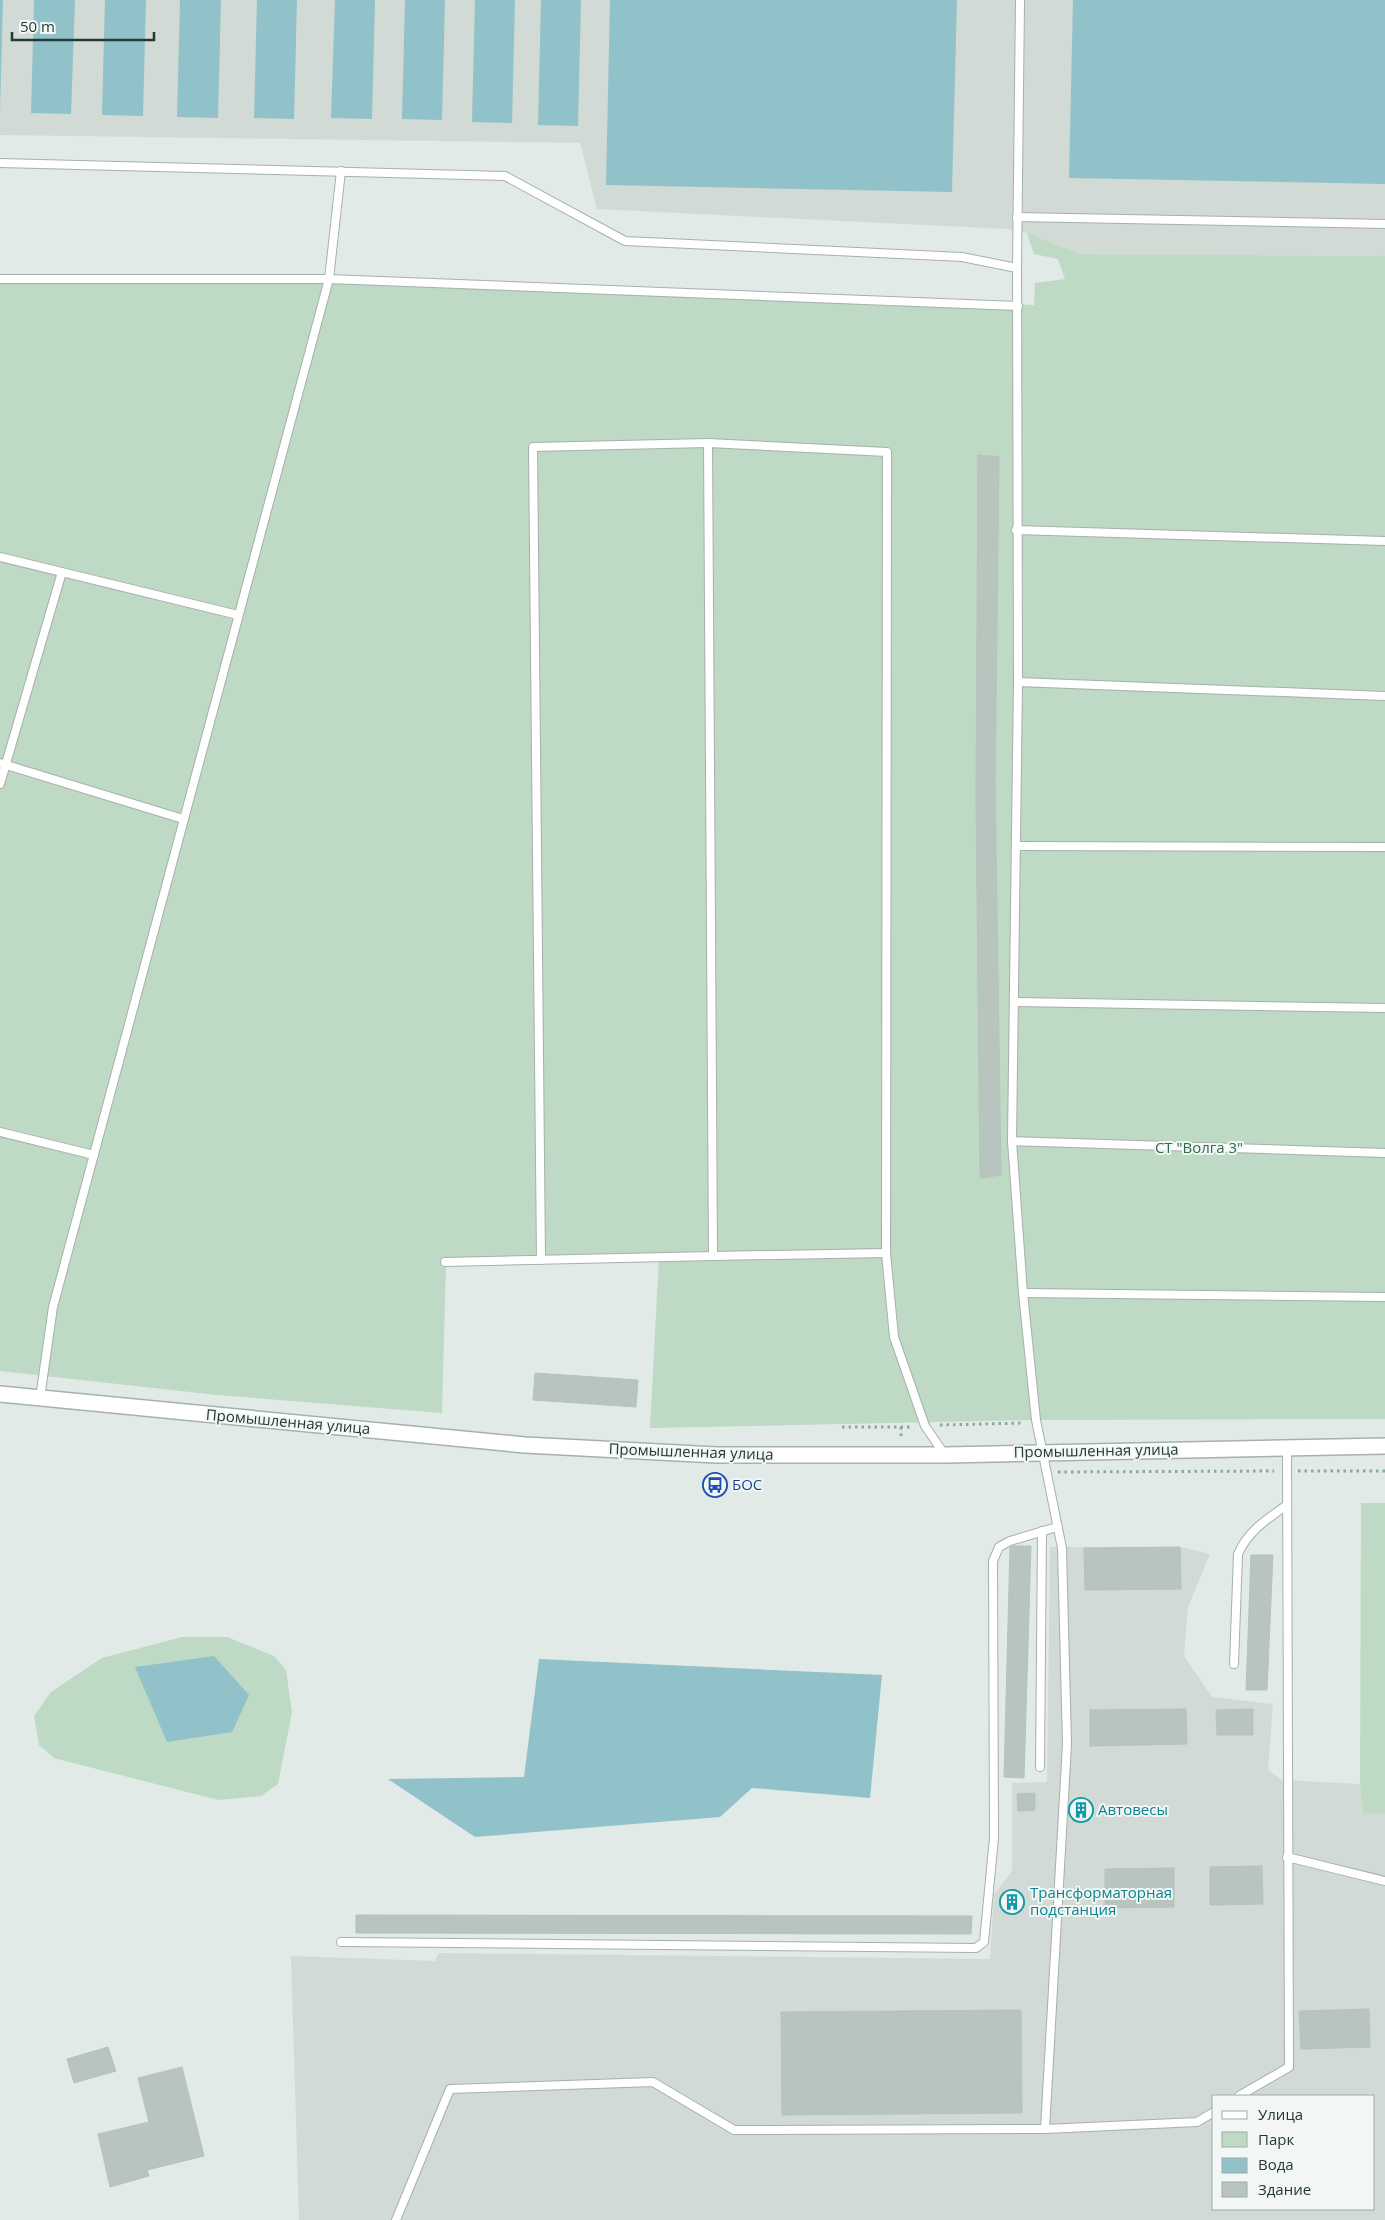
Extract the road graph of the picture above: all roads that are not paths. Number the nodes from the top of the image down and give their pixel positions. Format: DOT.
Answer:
graph roads {
  1 [pos="1020,0"];
  2 [pos="0,163"];
  3 [pos="341,171"];
  4 [pos="1017,217"];
  5 [pos="1385,224"];
  6 [pos="1017,268"];
  7 [pos="0,279"];
  8 [pos="329,279"];
  9 [pos="1018,306"];
  10 [pos="708,443"];
  11 [pos="1016,530"];
  12 [pos="1385,541"];
  13 [pos="0,557"];
  14 [pos="62,572"];
  15 [pos="238,615"];
  16 [pos="1018,682"];
  17 [pos="1385,696"];
  18 [pos="3,764"];
  19 [pos="0,784"];
  20 [pos="183,819"];
  21 [pos="1016,846"];
  22 [pos="1385,847"];
  23 [pos="1014,1002"];
  24 [pos="1385,1008"];
  25 [pos="0,1132"];
  26 [pos="1012,1141"];
  27 [pos="1385,1153"];
  28 [pos="94,1155"];
  29 [pos="886,1253"];
  30 [pos="713,1256"];
  31 [pos="541,1260"];
  32 [pos="445,1262"];
  33 [pos="1023,1293"];
  34 [pos="1385,1297"];
  35 [pos="0,1394"];
  36 [pos="40,1398"];
  37 [pos="1385,1446"];
  38 [pos="1287,1447"];
  39 [pos="1042,1452"];
  40 [pos="944,1455"];
  41 [pos="1287,1505"];
  42 [pos="1057,1527"];
  43 [pos="1042,1531"];
  44 [pos="1234,1664"];
  45 [pos="1040,1767"];
  46 [pos="1287,1857"];
  47 [pos="1385,1881"];
  48 [pos="341,1942"];
  49 [pos="1241,2095"];
  50 [pos="1212,2113"];
  51 [pos="1045,2129"];
  52 [pos="396,2220"];
  1 -- 4 [label="lane"];
  2 -- 3 [label="lane"];
  3 -- 6 [label="lane"];
  3 -- 8 [label="lane"];
  4 -- 5 [label="lane"];
  4 -- 6 [label="lane"];
  6 -- 9 [label="lane"];
  7 -- 8 [label="lane"];
  8 -- 9 [label="lane"];
  8 -- 15 [label="lane"];
  9 -- 11 [label="lane"];
  10 -- 29 [label="lane"];
  10 -- 30 [label="lane"];
  10 -- 31 [label="lane"];
  11 -- 12 [label="lane"];
  11 -- 16 [label="lane"];
  13 -- 14 [label="lane"];
  14 -- 15 [label="lane"];
  14 -- 18 [label="lane"];
  15 -- 20 [label="lane"];
  16 -- 17 [label="lane"];
  16 -- 21 [label="lane"];
  18 -- 19 [label="lane"];
  18 -- 20 [label="lane"];
  20 -- 28 [label="lane"];
  21 -- 22 [label="lane"];
  21 -- 23 [label="lane"];
  23 -- 24 [label="lane"];
  23 -- 26 [label="lane"];
  25 -- 28 [label="lane"];
  26 -- 27 [label="lane"];
  26 -- 33 [label="lane"];
  28 -- 36 [label="lane"];
  29 -- 30 [label="lane"];
  29 -- 40 [label="lane"];
  30 -- 31 [label="lane"];
  31 -- 32 [label="lane"];
  33 -- 34 [label="lane"];
  33 -- 39 [label="lane"];
  35 -- 36 [label="street, Промышленная улица"];
  36 -- 40 [label="street, Промышленная улица"];
  37 -- 38 [label="street, Промышленная улица"];
  38 -- 39 [label="street, Промышленная улица"];
  38 -- 41 [label="lane"];
  39 -- 40 [label="street, Промышленная улица"];
  39 -- 42 [label="lane"];
  41 -- 44 [label="lane"];
  41 -- 46 [label="lane"];
  42 -- 43 [label="lane"];
  42 -- 51 [label="lane"];
  43 -- 45 [label="lane"];
  43 -- 48 [label="lane"];
  46 -- 47 [label="lane"];
  46 -- 49 [label="lane"];
  50 -- 51 [label="lane"];
  51 -- 52 [label="lane"];
}
